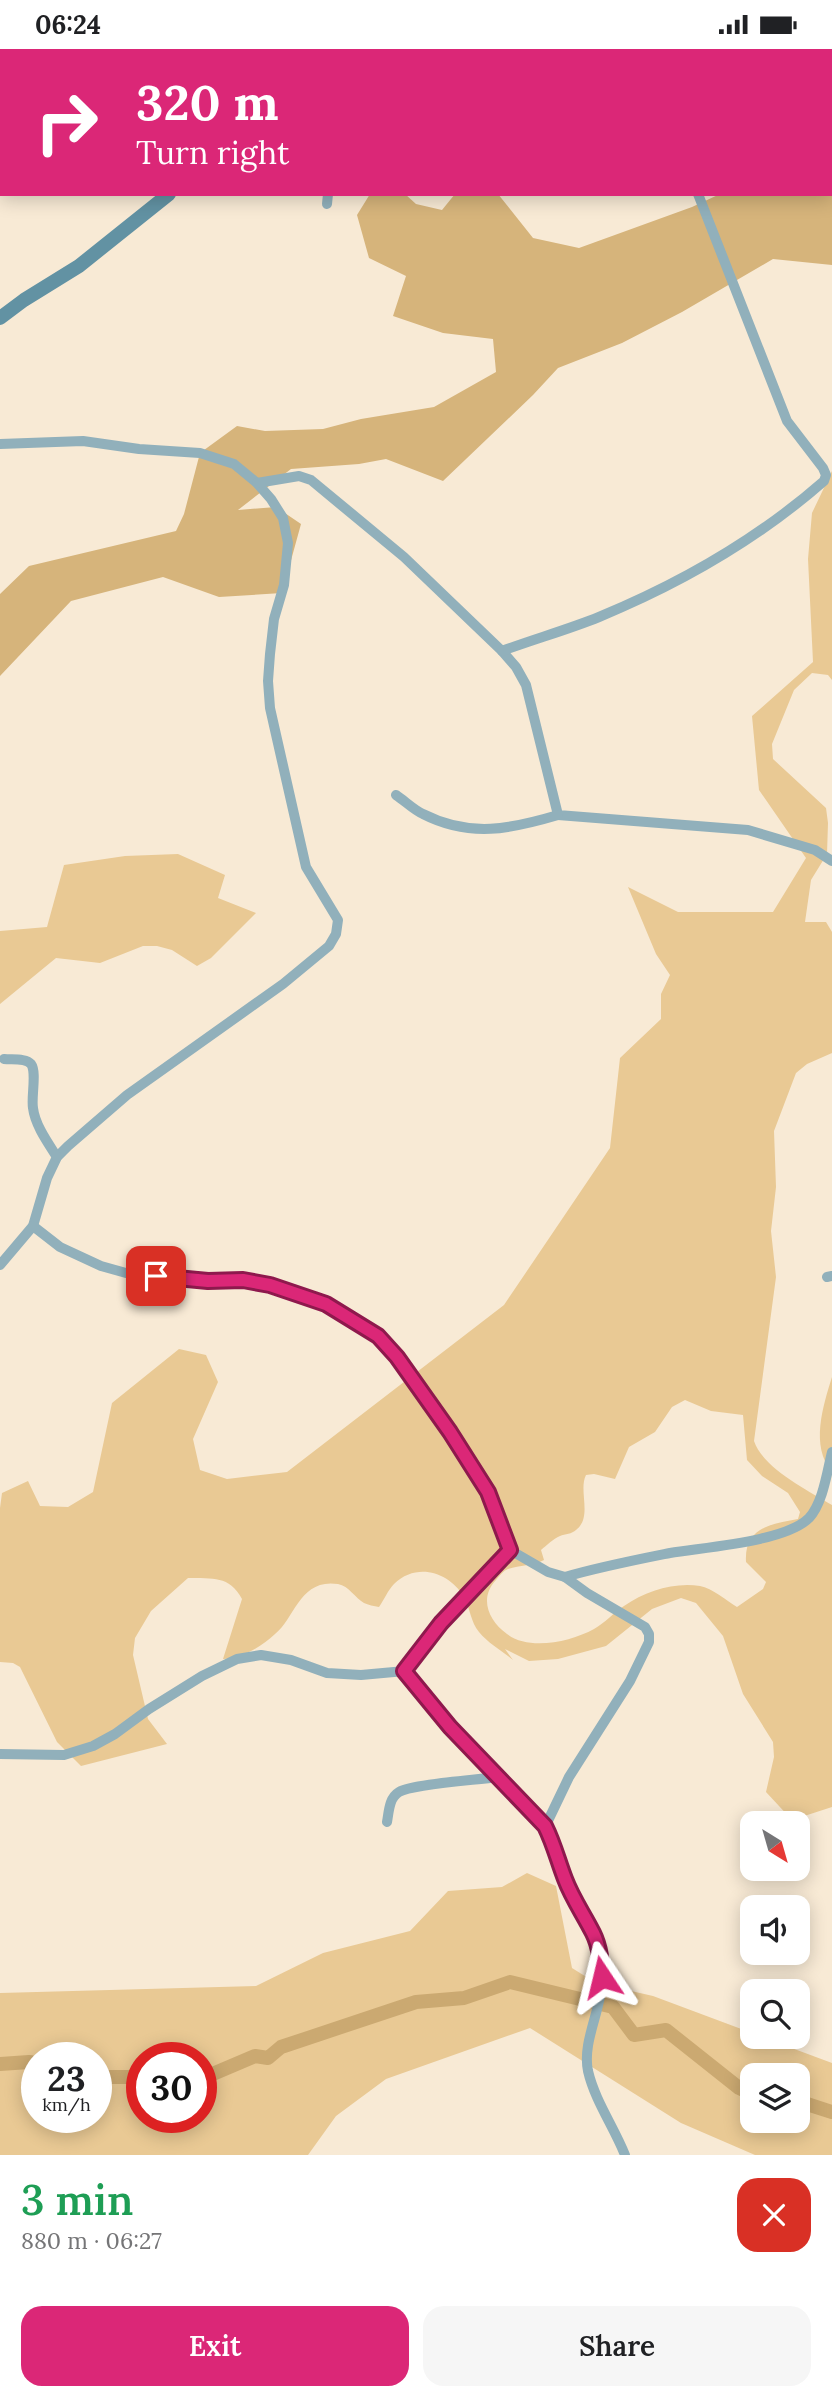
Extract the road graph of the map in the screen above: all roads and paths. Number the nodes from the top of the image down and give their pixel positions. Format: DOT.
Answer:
graph roads {
  1 [pos="166,196"];
  2 [pos="699,196"];
  3 [pos="0,319"];
  4 [pos="0,444"];
  5 [pos="257,483"];
  6 [pos="502,651"];
  7 [pos="396,795"];
  8 [pos="558,815"];
  9 [pos="832,861"];
  10 [pos="4,1059"];
  11 [pos="57,1157"];
  12 [pos="33,1226"];
  13 [pos="0,1265"];
  14 [pos="832,1452"];
  15 [pos="510,1550"];
  16 [pos="565,1577"];
  17 [pos="404,1671"];
  18 [pos="0,1753"];
  19 [pos="497,1777"];
  20 [pos="387,1822"];
  21 [pos="545,1826"];
  22 [pos="625,2155"];
  1 -- 3 [label="street"];
  2 -- 6 [label="street"];
  4 -- 5 [label="street"];
  5 -- 6 [label="street"];
  5 -- 11 [label="street"];
  6 -- 8 [label="street"];
  7 -- 8 [label="street"];
  8 -- 9 [label="street"];
  10 -- 11 [label="street"];
  11 -- 12 [label="street"];
  12 -- 13 [label="street"];
  12 -- 15 [label="street"];
  14 -- 16 [label="street"];
  15 -- 16 [label="street"];
  15 -- 17 [label="street"];
  16 -- 21 [label="street"];
  17 -- 18 [label="street"];
  17 -- 19 [label="street"];
  19 -- 20 [label="street"];
  19 -- 21 [label="street"];
  21 -- 22 [label="street"];
}
